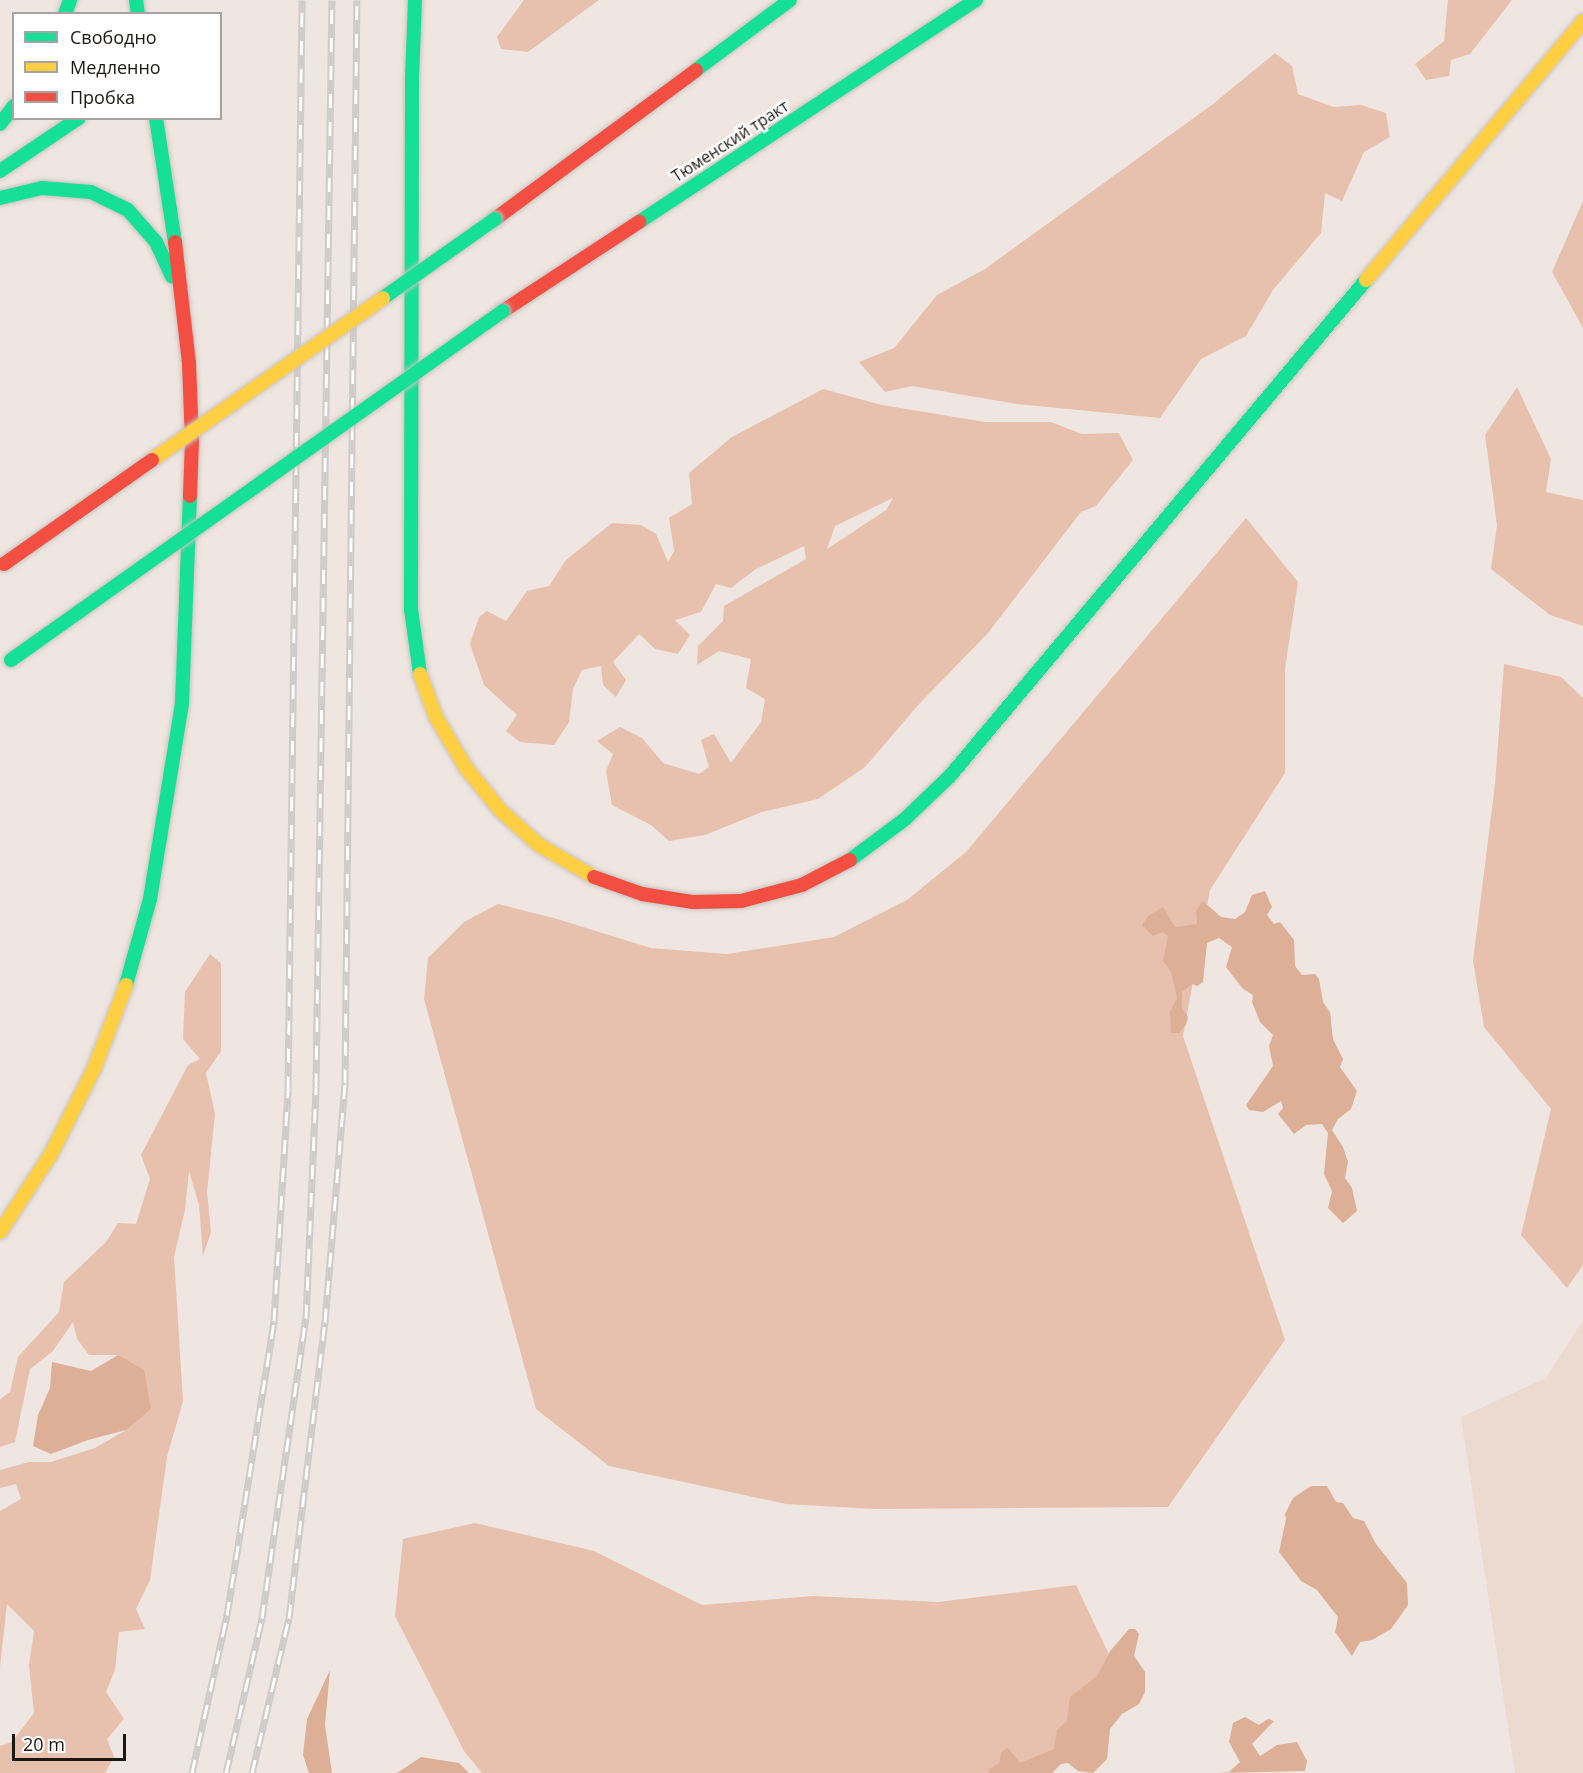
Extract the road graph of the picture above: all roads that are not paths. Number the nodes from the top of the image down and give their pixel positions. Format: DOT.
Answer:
graph roads {
  1 [pos="415,0"];
  2 [pos="790,0"];
  3 [pos="976,0"];
  4 [pos="1583,21"];
  5 [pos="12,109"];
  6 [pos="76,120"];
  7 [pos="156,120"];
  8 [pos="0,124"];
  9 [pos="0,171"];
  10 [pos="0,198"];
  11 [pos="184,303"];
  12 [pos="2,566"];
  13 [pos="6,665"];
  14 [pos="0,1232"];
  1 -- 4 [label="main road"];
  2 -- 12 [label="main road, bridge"];
  3 -- 13 [label="main road, Тюменский тракт, bridge"];
  5 -- 8 [label="main road"];
  6 -- 9 [label="main road"];
  7 -- 11 [label="main road"];
  10 -- 11 [label="main road"];
  11 -- 14 [label="main road"];
}
